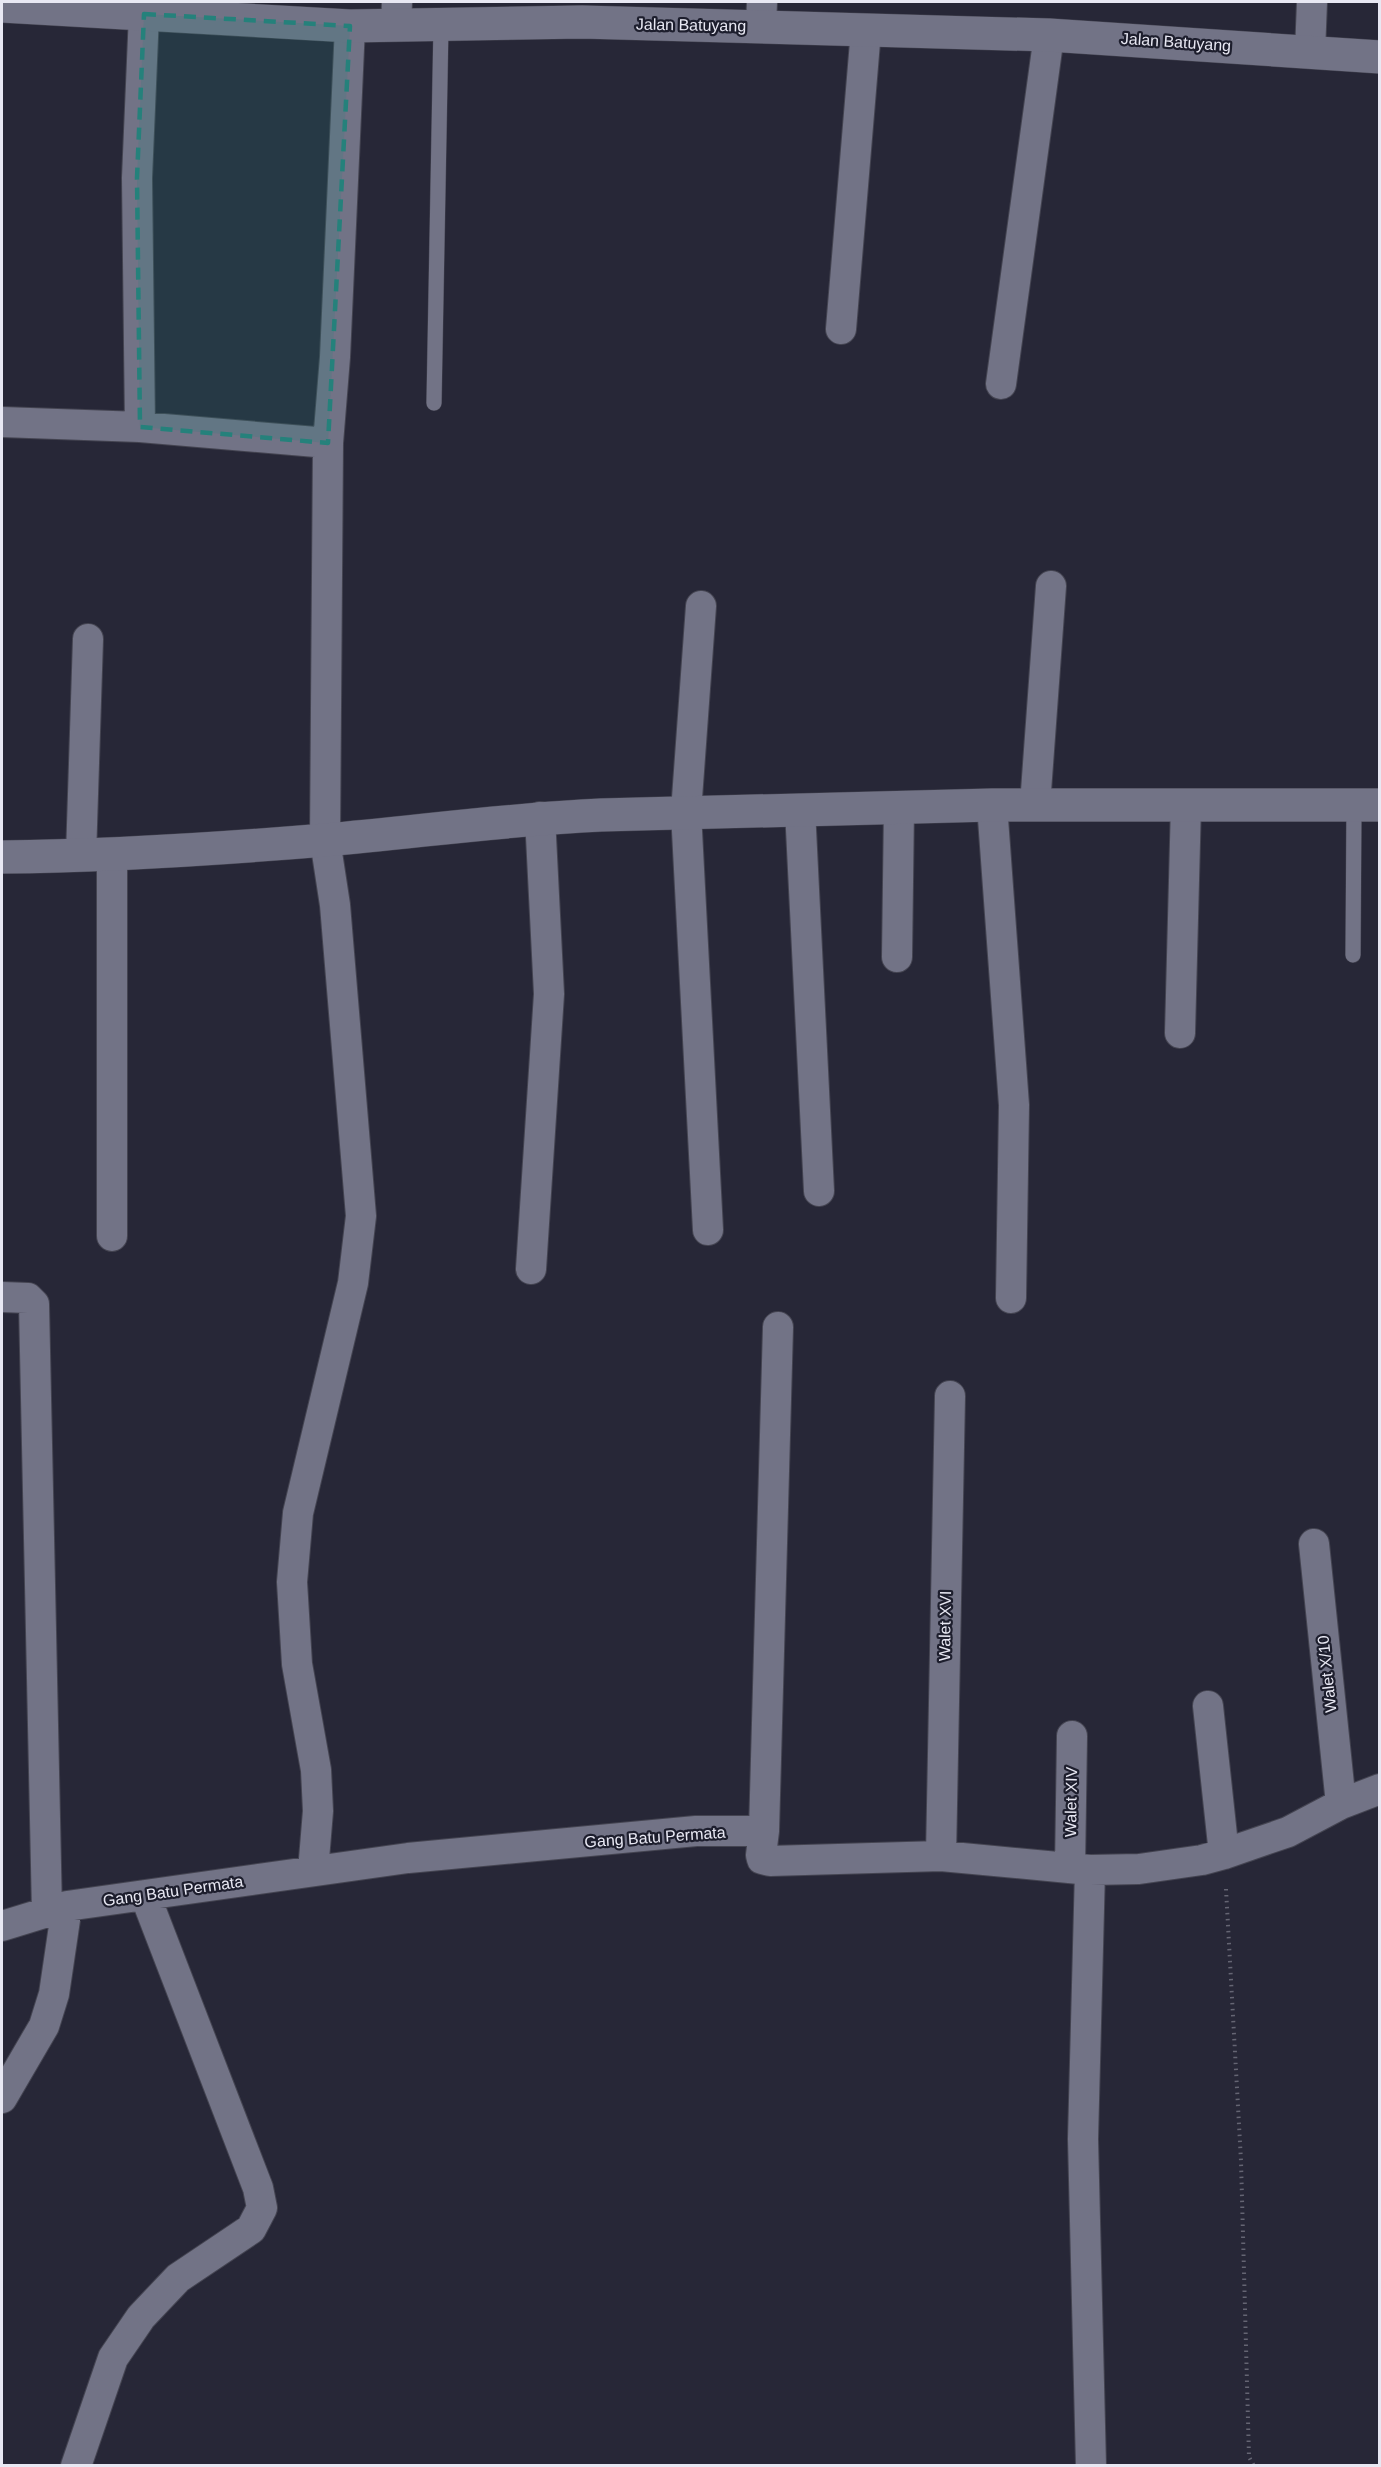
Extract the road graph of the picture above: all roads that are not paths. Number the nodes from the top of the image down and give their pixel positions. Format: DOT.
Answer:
graph roads {
  1 [pos="1312,2"];
  2 [pos="2,6"];
  3 [pos="186,9"];
  4 [pos="396,13"];
  5 [pos="144,14"];
  6 [pos="761,14"];
  7 [pos="441,25"];
  8 [pos="350,26"];
  9 [pos="866,30"];
  10 [pos="1048,34"];
  11 [pos="1310,52"];
  12 [pos="1380,57"];
  13 [pos="841,329"];
  14 [pos="1001,384"];
  15 [pos="434,403"];
  16 [pos="2,422"];
  17 [pos="140,427"];
  18 [pos="328,443"];
  19 [pos="1051,586"];
  20 [pos="701,606"];
  21 [pos="88,639"];
  22 [pos="1186,804"];
  23 [pos="992,805"];
  24 [pos="1035,805"];
  25 [pos="1367,805"];
  26 [pos="899,807"];
  27 [pos="800,809"];
  28 [pos="686,812"];
  29 [pos="540,817"];
  30 [pos="325,840"];
  31 [pos="97,855"];
  32 [pos="2,857"];
  33 [pos="1353,955"];
  34 [pos="897,957"];
  35 [pos="1180,1033"];
  36 [pos="819,1191"];
  37 [pos="708,1230"];
  38 [pos="112,1236"];
  39 [pos="531,1269"];
  40 [pos="2,1297"];
  41 [pos="1011,1298"];
  42 [pos="778,1327"];
  43 [pos="950,1396"];
  44 [pos="1314,1544"];
  45 [pos="1208,1706"];
  46 [pos="1072,1736"];
  47 [pos="1380,1789"];
  48 [pos="1341,1804"];
  49 [pos="764,1832"];
  50 [pos="1224,1854"];
  51 [pos="941,1856"];
  52 [pos="1080,1869"];
  53 [pos="313,1871"];
  54 [pos="145,1895"];
  55 [pos="57,1909"];
  56 [pos="2,1926"];
  57 [pos="2,2098"];
  58 [pos="76,2466"];
  59 [pos="1091,2466"];
  1 -- 11 [label="street"];
  2 -- 5 [label="street, Jalan Batuyang"];
  3 -- 5 [label="street, Jalan Batuyang"];
  3 -- 8 [label="street, Jalan Batuyang"];
  4 -- 7 [label="street, Jalan Batuyang"];
  4 -- 8 [label="street, Jalan Batuyang"];
  5 -- 17 [label="street"];
  6 -- 7 [label="street, Jalan Batuyang"];
  6 -- 9 [label="street, Jalan Batuyang"];
  7 -- 15 [label="lane"];
  8 -- 18 [label="street"];
  9 -- 10 [label="street, Jalan Batuyang"];
  9 -- 13 [label="street"];
  10 -- 11 [label="street, Jalan Batuyang"];
  10 -- 14 [label="street"];
  11 -- 12 [label="street, Jalan Batuyang"];
  16 -- 17 [label="street"];
  17 -- 18 [label="street"];
  18 -- 30 [label="street"];
  19 -- 24 [label="street"];
  20 -- 28 [label="street"];
  21 -- 31 [label="street"];
  22 -- 24 [label="street"];
  22 -- 25 [label="street"];
  22 -- 35 [label="street"];
  23 -- 24 [label="street"];
  23 -- 26 [label="street"];
  23 -- 41 [label="street"];
  25 -- 33 [label="lane"];
  26 -- 27 [label="street"];
  26 -- 34 [label="street"];
  27 -- 28 [label="street"];
  27 -- 36 [label="street"];
  28 -- 29 [label="street"];
  28 -- 37 [label="street"];
  29 -- 30 [label="street"];
  29 -- 39 [label="street"];
  30 -- 31 [label="street"];
  30 -- 53 [label="street"];
  31 -- 32 [label="street"];
  31 -- 38 [label="street"];
  40 -- 55 [label="street"];
  42 -- 49 [label="street"];
  43 -- 51 [label="street, Walet XVI"];
  44 -- 48 [label="street, Walet X/10"];
  45 -- 50 [label="street"];
  46 -- 52 [label="street, Walet XIV"];
  47 -- 48 [label="street"];
  48 -- 50 [label="street"];
  49 -- 51 [label="street"];
  49 -- 53 [label="street, Gang Batu Permata"];
  50 -- 52 [label="street"];
  51 -- 52 [label="street"];
  52 -- 59 [label="street, Walet XIV"];
  53 -- 54 [label="street, Gang Batu Permata"];
  54 -- 55 [label="street, Gang Batu Permata"];
  54 -- 58 [label="street"];
  55 -- 56 [label="street, Gang Batu Permata"];
  55 -- 57 [label="street"];
}
